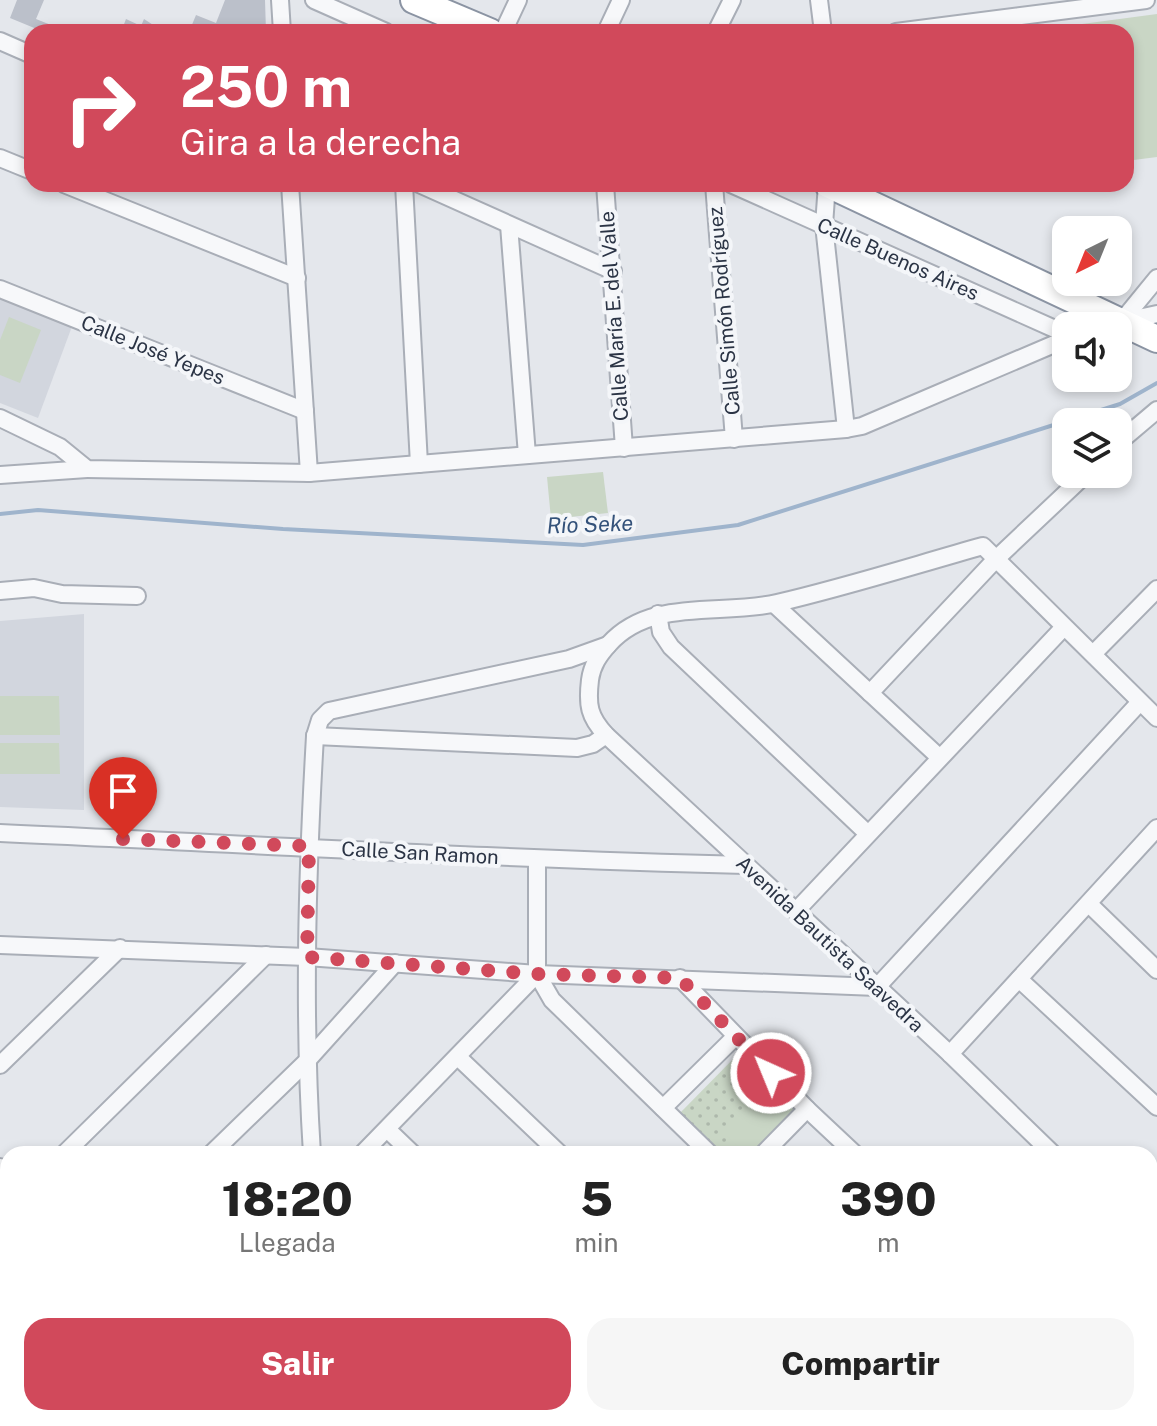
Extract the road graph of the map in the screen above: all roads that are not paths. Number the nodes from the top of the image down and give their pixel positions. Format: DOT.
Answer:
graph roads {
  1 [pos="280,0"];
  2 [pos="314,0"];
  3 [pos="414,0"];
  4 [pos="518,0"];
  5 [pos="621,0"];
  6 [pos="732,0"];
  7 [pos="819,0"];
  8 [pos="1146,0"];
  9 [pos="1008,8"];
  10 [pos="282,24"];
  11 [pos="368,24"];
  12 [pos="471,24"];
  13 [pos="507,24"];
  14 [pos="610,24"];
  15 [pos="720,24"];
  16 [pos="822,24"];
  17 [pos="933,24"];
  18 [pos="0,41"];
  19 [pos="24,52"];
  20 [pos="0,158"];
  21 [pos="24,168"];
  22 [pos="84,192"];
  23 [pos="291,192"];
  24 [pos="404,192"];
  25 [pos="437,192"];
  26 [pos="606,192"];
  27 [pos="715,192"];
  28 [pos="749,192"];
  29 [pos="826,192"];
  30 [pos="843,192"];
  31 [pos="509,225"];
  32 [pos="824,225"];
  33 [pos="613,271"];
  34 [pos="297,278"];
  35 [pos="1157,278"];
  36 [pos="0,289"];
  37 [pos="1089,312"];
  38 [pos="1125,312"];
  39 [pos="1157,314"];
  40 [pos="1132,320"];
  41 [pos="1052,330"];
  42 [pos="1132,330"];
  43 [pos="1157,339"];
  44 [pos="1052,342"];
  45 [pos="1157,410"];
  46 [pos="305,411"];
  47 [pos="0,418"];
  48 [pos="846,429"];
  49 [pos="1132,431"];
  50 [pos="734,439"];
  51 [pos="624,448"];
  52 [pos="527,455"];
  53 [pos="419,464"];
  54 [pos="87,469"];
  55 [pos="309,473"];
  56 [pos="0,475"];
  57 [pos="1071,488"];
  58 [pos="996,559"];
  59 [pos="1157,589"];
  60 [pos="0,591"];
  61 [pos="137,596"];
  62 [pos="774,604"];
  63 [pos="658,614"];
  64 [pos="1064,627"];
  65 [pos="608,645"];
  66 [pos="1093,654"];
  67 [pos="870,693"];
  68 [pos="1140,702"];
  69 [pos="1157,718"];
  70 [pos="606,735"];
  71 [pos="315,736"];
  72 [pos="939,757"];
  73 [pos="1157,828"];
  74 [pos="0,833"];
  75 [pos="868,834"];
  76 [pos="309,846"];
  77 [pos="537,860"];
  78 [pos="745,865"];
  79 [pos="1089,904"];
  80 [pos="796,911"];
  81 [pos="0,945"];
  82 [pos="120,948"];
  83 [pos="266,955"];
  84 [pos="307,957"];
  85 [pos="395,963"];
  86 [pos="1157,970"];
  87 [pos="537,974"];
  88 [pos="680,978"];
  89 [pos="1019,979"];
  90 [pos="877,987"];
  91 [pos="735,1037"];
  92 [pos="950,1054"];
  93 [pos="458,1057"];
  94 [pos="306,1062"];
  95 [pos="0,1065"];
  96 [pos="1157,1107"];
  97 [pos="663,1108"];
  98 [pos="807,1109"];
  99 [pos="388,1130"];
  100 [pos="72,1146"];
  101 [pos="219,1146"];
  102 [pos="311,1146"];
  103 [pos="371,1146"];
  104 [pos="405,1146"];
  105 [pos="552,1146"];
  106 [pos="702,1146"];
  107 [pos="771,1146"];
  108 [pos="846,1146"];
  109 [pos="1045,1146"];
  1 -- 10 [label="street"];
  2 -- 11 [label="street"];
  3 -- 12 [label="highway"];
  4 -- 13 [label="street"];
  5 -- 14 [label="street"];
  6 -- 15 [label="street"];
  7 -- 16 [label="street"];
  8 -- 9 [label="street"];
  9 -- 17 [label="street"];
  18 -- 19 [label="street"];
  20 -- 21 [label="street"];
  22 -- 34 [label="street"];
  23 -- 34 [label="street"];
  24 -- 53 [label="street"];
  25 -- 31 [label="street"];
  26 -- 33 [label="street, Calle María E. del Valle"];
  27 -- 50 [label="street, Calle Simón Rodríguez"];
  28 -- 32 [label="street, Calle Buenos Aires"];
  29 -- 32 [label="street"];
  30 -- 37 [label="highway"];
  31 -- 33 [label="street"];
  31 -- 52 [label="street"];
  32 -- 41 [label="street, Calle Buenos Aires"];
  32 -- 48 [label="street"];
  33 -- 51 [label="street, Calle María E. del Valle"];
  34 -- 46 [label="street"];
  35 -- 38 [label="street"];
  36 -- 46 [label="street, Calle José Yepes"];
  39 -- 40 [label="street"];
  42 -- 43 [label="highway"];
  44 -- 48 [label="street"];
  45 -- 49 [label="street"];
  46 -- 55 [label="street"];
  47 -- 54 [label="street"];
  48 -- 50 [label="street"];
  50 -- 51 [label="street"];
  51 -- 52 [label="street"];
  52 -- 53 [label="street"];
  53 -- 55 [label="street"];
  54 -- 55 [label="street"];
  54 -- 56 [label="street"];
  57 -- 58 [label="street"];
  58 -- 62 [label="street"];
  58 -- 64 [label="street"];
  58 -- 67 [label="street"];
  59 -- 66 [label="street"];
  60 -- 61 [label="street"];
  62 -- 63 [label="street"];
  62 -- 67 [label="street"];
  63 -- 65 [label="street"];
  63 -- 75 [label="street"];
  64 -- 66 [label="street"];
  64 -- 72 [label="street"];
  65 -- 70 [label="street, Avenida Bautista Saavedra"];
  65 -- 71 [label="street"];
  66 -- 68 [label="street"];
  67 -- 72 [label="street"];
  68 -- 69 [label="street"];
  68 -- 90 [label="street"];
  70 -- 71 [label="street"];
  70 -- 78 [label="street, Avenida Bautista Saavedra"];
  71 -- 76 [label="street"];
  72 -- 75 [label="street"];
  73 -- 79 [label="street"];
  74 -- 76 [label="street, Calle San Ramon"];
  75 -- 80 [label="street"];
  76 -- 77 [label="street, Calle San Ramon"];
  76 -- 84 [label="street"];
  77 -- 78 [label="street, Calle San Ramon"];
  77 -- 87 [label="street"];
  78 -- 80 [label="street, Avenida Bautista Saavedra"];
  79 -- 86 [label="street"];
  79 -- 89 [label="street"];
  80 -- 90 [label="street, Avenida Bautista Saavedra"];
  81 -- 82 [label="street"];
  82 -- 83 [label="street"];
  82 -- 95 [label="street"];
  83 -- 84 [label="street"];
  83 -- 100 [label="street"];
  84 -- 85 [label="street"];
  84 -- 94 [label="street"];
  85 -- 87 [label="street"];
  85 -- 94 [label="street"];
  87 -- 88 [label="street"];
  87 -- 93 [label="street"];
  87 -- 97 [label="street"];
  88 -- 90 [label="street"];
  88 -- 91 [label="street"];
  89 -- 92 [label="street"];
  89 -- 96 [label="street"];
  90 -- 92 [label="street, Avenida Bautista Saavedra"];
  91 -- 97 [label="street"];
  91 -- 98 [label="street"];
  92 -- 109 [label="street, Avenida Bautista Saavedra"];
  93 -- 99 [label="street"];
  93 -- 105 [label="street"];
  94 -- 101 [label="street"];
  94 -- 102 [label="street"];
  97 -- 106 [label="street"];
  98 -- 107 [label="street"];
  98 -- 108 [label="street"];
  99 -- 103 [label="street"];
  99 -- 104 [label="street"];
}
